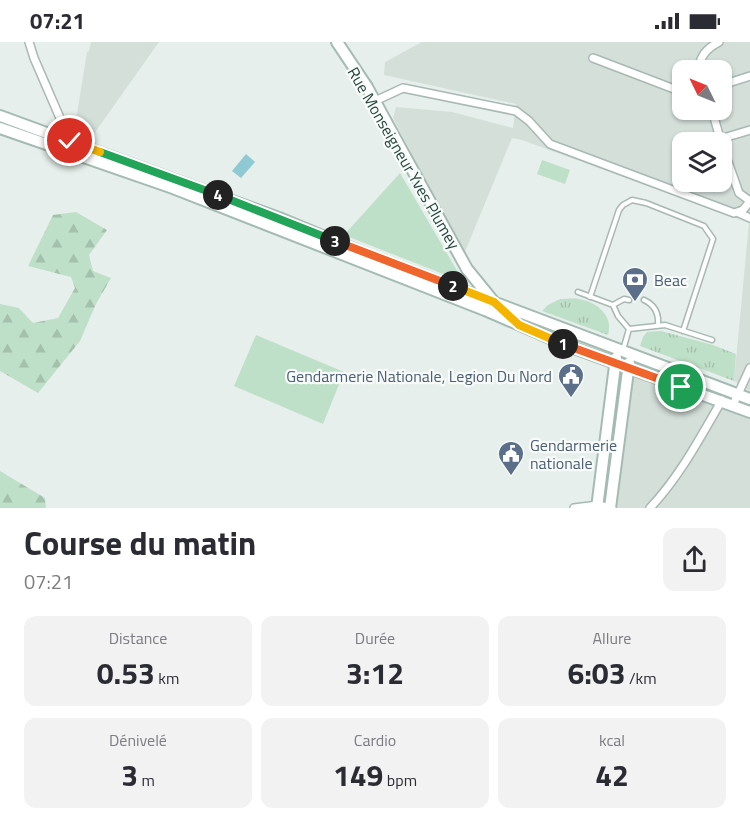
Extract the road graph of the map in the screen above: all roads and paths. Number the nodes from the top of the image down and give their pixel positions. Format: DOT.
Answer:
graph roads {
  1 [pos="29,42"];
  2 [pos="337,42"];
  3 [pos="718,42"];
  4 [pos="593,58"];
  5 [pos="701,60"];
  6 [pos="750,76"];
  7 [pos="732,82"];
  8 [pos="672,88"];
  9 [pos="375,101"];
  10 [pos="0,116"];
  11 [pos="0,128"];
  12 [pos="750,130"];
  13 [pos="732,137"];
  14 [pos="70,141"];
  15 [pos="732,173"];
  16 [pos="750,201"];
  17 [pos="739,213"];
  18 [pos="750,218"];
  19 [pos="578,292"];
  20 [pos="590,297"];
  21 [pos="629,300"];
  22 [pos="644,300"];
  23 [pos="494,302"];
  24 [pos="613,305"];
  25 [pos="519,325"];
  26 [pos="658,325"];
  27 [pos="629,329"];
  28 [pos="683,331"];
  29 [pos="712,340"];
  30 [pos="623,351"];
  31 [pos="615,364"];
  32 [pos="628,368"];
  33 [pos="750,368"];
  34 [pos="738,394"];
  35 [pos="750,399"];
  36 [pos="722,400"];
  37 [pos="733,405"];
  38 [pos="750,412"];
  39 [pos="597,506"];
  40 [pos="574,508"];
  41 [pos="611,508"];
  42 [pos="650,508"];
  1 -- 14 [label="street"];
  2 -- 9 [label="main road, Rue Monseigneur Yves Plumey"];
  3 -- 5 [label="street"];
  4 -- 8 [label="street"];
  6 -- 7 [label="street"];
  9 -- 17 [label="street"];
  9 -- 23 [label="main road, Rue Monseigneur Yves Plumey"];
  10 -- 14 [label="main road"];
  11 -- 25 [label="main road"];
  12 -- 13 [label="street"];
  14 -- 23 [label="main road"];
  15 -- 16 [label="street"];
  16 -- 17 [label="street"];
  17 -- 18 [label="street"];
  19 -- 20 [label="lane"];
  20 -- 24 [label="lane"];
  20 -- 28 [label="lane"];
  21 -- 24 [label="lane"];
  22 -- 26 [label="lane"];
  23 -- 25 [label="main road"];
  23 -- 30 [label="main road"];
  24 -- 27 [label="lane"];
  25 -- 31 [label="main road"];
  26 -- 27 [label="lane"];
  26 -- 28 [label="lane"];
  27 -- 30 [label="lane"];
  28 -- 29 [label="lane"];
  30 -- 31 [label="main road"];
  30 -- 32 [label="main road"];
  30 -- 34 [label="main road"];
  31 -- 32 [label="main road"];
  31 -- 39 [label="main road"];
  32 -- 36 [label="main road"];
  32 -- 41 [label="main road"];
  33 -- 34 [label="street"];
  34 -- 35 [label="main road"];
  34 -- 37 [label="street"];
  36 -- 37 [label="main road"];
  36 -- 42 [label="street"];
  37 -- 38 [label="main road"];
  39 -- 40 [label="street"];
  39 -- 41 [label="street"];
}
